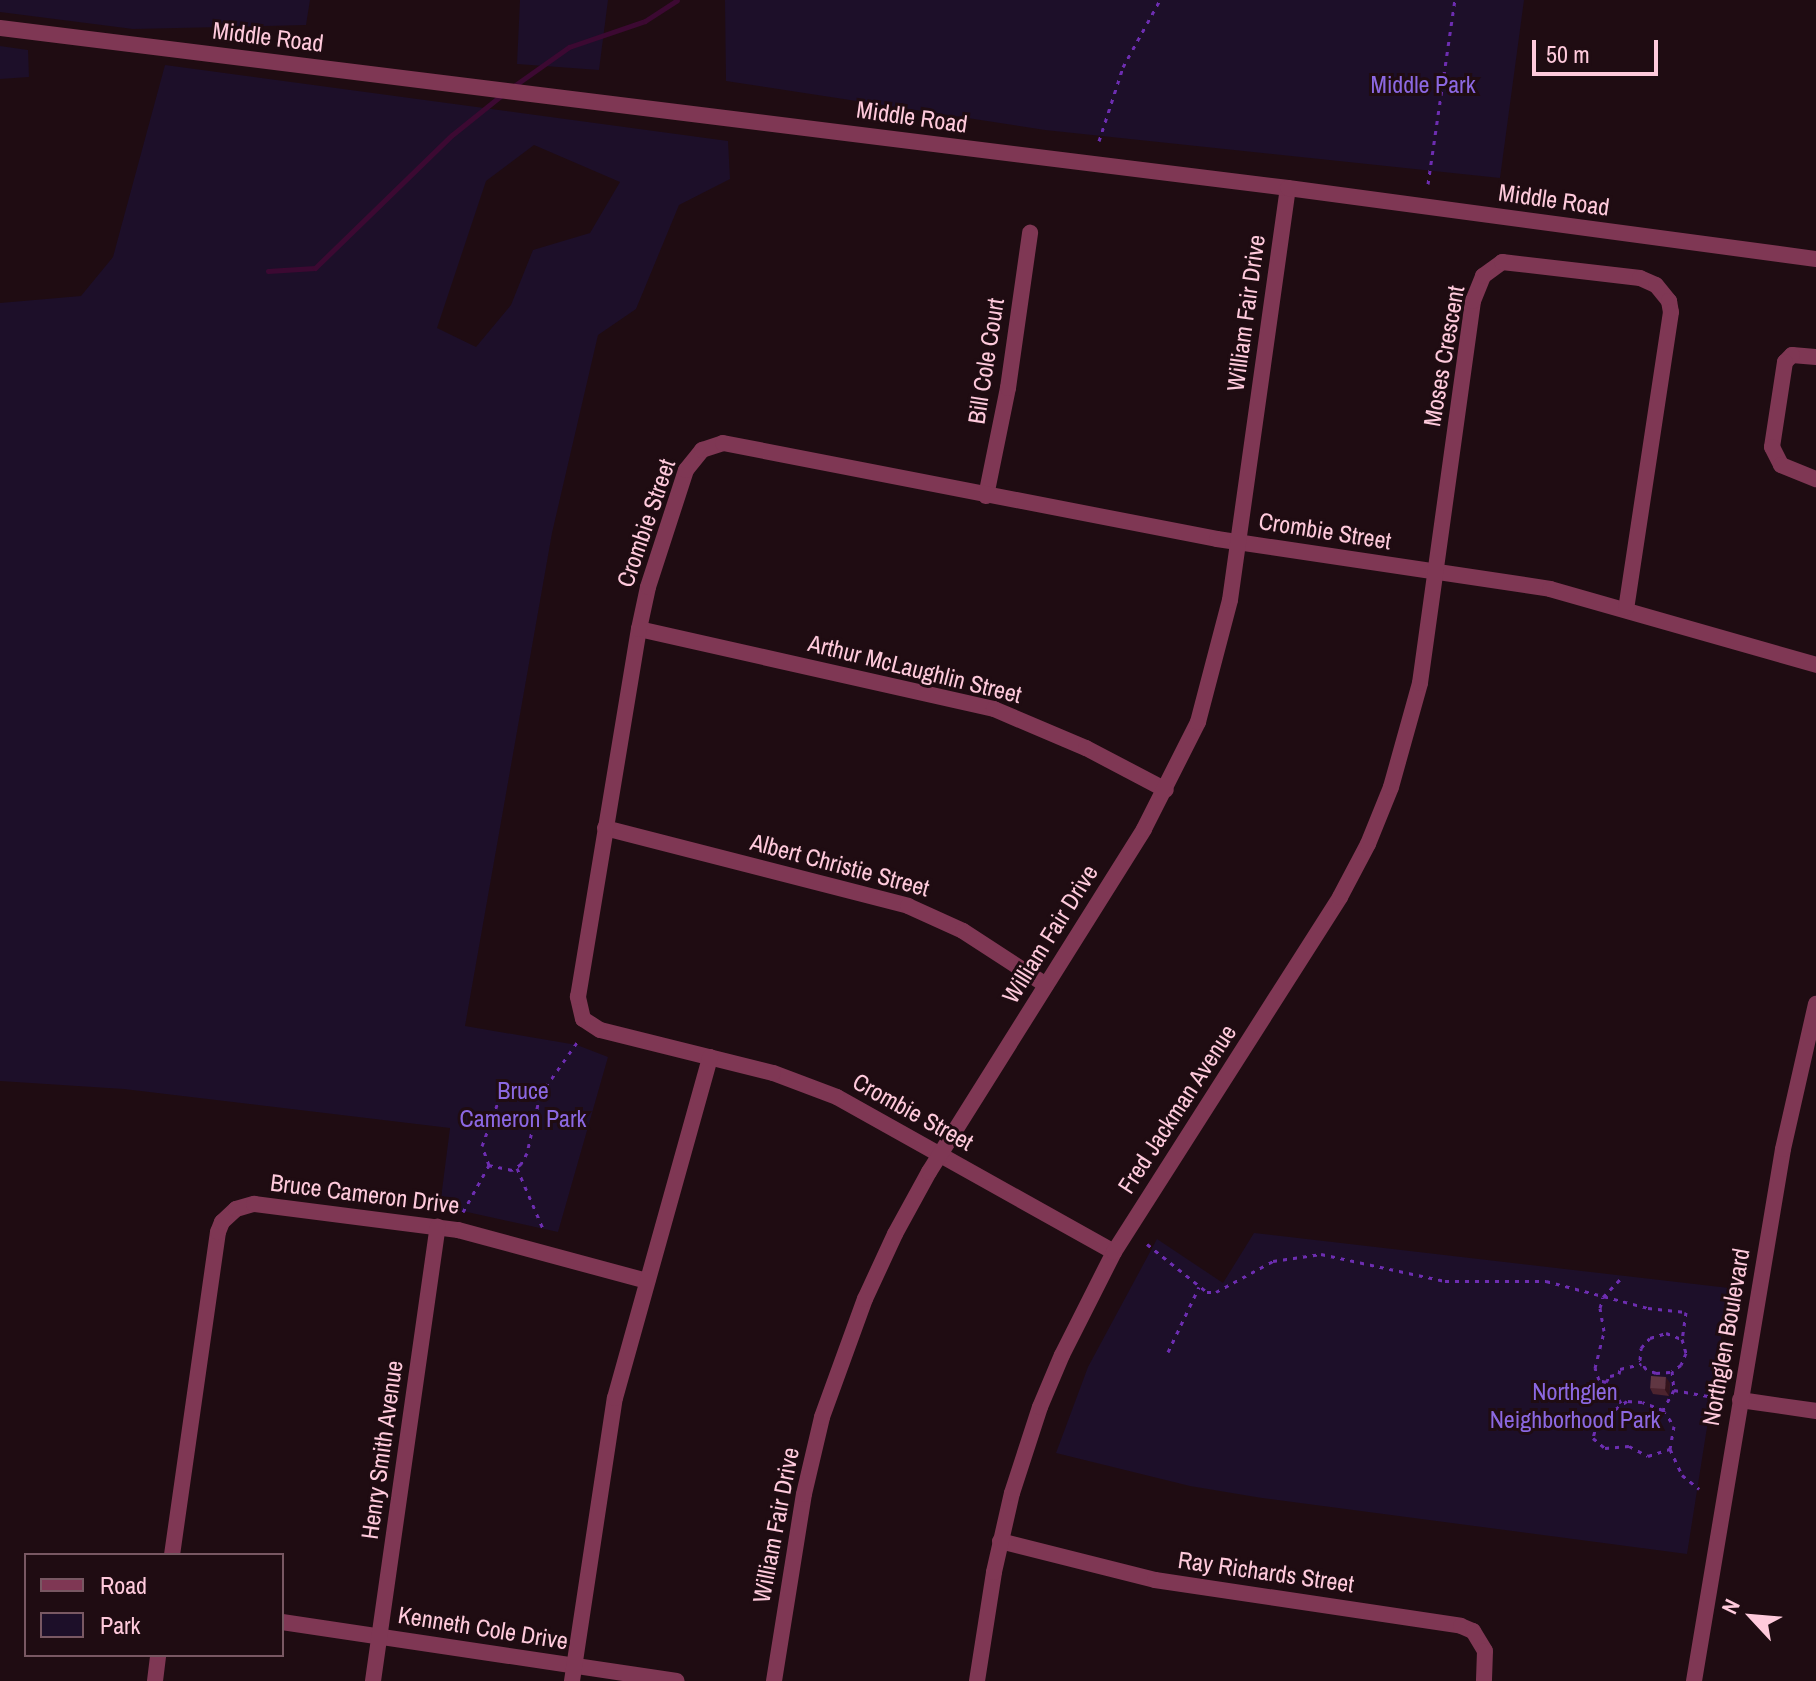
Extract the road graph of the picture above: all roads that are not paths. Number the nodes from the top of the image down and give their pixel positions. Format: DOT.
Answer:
graph roads {
  1 [pos="0,28"];
  2 [pos="1288,188"];
  3 [pos="1030,233"];
  4 [pos="1816,259"];
  5 [pos="1816,357"];
  6 [pos="1816,479"];
  7 [pos="986,496"];
  8 [pos="1238,542"];
  9 [pos="1436,573"];
  10 [pos="1626,608"];
  11 [pos="639,629"];
  12 [pos="1816,665"];
  13 [pos="1166,790"];
  14 [pos="605,828"];
  15 [pos="1046,985"];
  16 [pos="1816,1004"];
  17 [pos="710,1057"];
  18 [pos="940,1153"];
  19 [pos="438,1227"];
  20 [pos="1114,1252"];
  21 [pos="647,1281"];
  22 [pos="1740,1400"];
  23 [pos="1816,1411"];
  24 [pos="1000,1541"];
  25 [pos="172,1553"];
  26 [pos="284,1622"];
  27 [pos="380,1637"];
  28 [pos="158,1657"];
  29 [pos="573,1674"];
  30 [pos="155,1681"];
  31 [pos="373,1681"];
  32 [pos="677,1681"];
  33 [pos="774,1681"];
  34 [pos="977,1681"];
  35 [pos="1484,1681"];
  36 [pos="1694,1681"];
  1 -- 2 [label="street, Middle Road"];
  2 -- 4 [label="street, Middle Road"];
  2 -- 8 [label="street, William Fair Drive"];
  3 -- 7 [label="street, Bill Cole Court"];
  5 -- 6 [label="street"];
  7 -- 8 [label="street, Crombie Street"];
  7 -- 11 [label="street, Crombie Street"];
  8 -- 9 [label="street, Crombie Street"];
  8 -- 13 [label="street, William Fair Drive"];
  9 -- 10 [label="street, Crombie Street"];
  9 -- 10 [label="street, Moses Crescent"];
  9 -- 20 [label="street, Fred Jackman Avenue"];
  10 -- 12 [label="street, Crombie Street"];
  11 -- 13 [label="street, Arthur McLaughlin Street"];
  11 -- 14 [label="street, Crombie Street"];
  13 -- 15 [label="street, William Fair Drive"];
  14 -- 15 [label="street, Albert Christie Street"];
  14 -- 17 [label="street, Crombie Street"];
  15 -- 18 [label="street, William Fair Drive"];
  16 -- 22 [label="street, Northglen Boulevard"];
  17 -- 18 [label="street, Crombie Street"];
  17 -- 21 [label="street"];
  18 -- 20 [label="street, Crombie Street"];
  18 -- 33 [label="street, William Fair Drive"];
  19 -- 21 [label="street, Bruce Cameron Drive"];
  19 -- 25 [label="street, Bruce Cameron Drive"];
  19 -- 27 [label="street, Henry Smith Avenue"];
  20 -- 24 [label="street, Fred Jackman Avenue"];
  21 -- 29 [label="street"];
  22 -- 23 [label="street"];
  22 -- 36 [label="street, Northglen Boulevard"];
  24 -- 34 [label="street, Fred Jackman Avenue"];
  24 -- 35 [label="street, Ray Richards Street"];
  26 -- 27 [label="street, Kenneth Cole Drive"];
  27 -- 29 [label="street, Kenneth Cole Drive"];
  27 -- 31 [label="street, Henry Smith Avenue"];
  28 -- 30 [label="street"];
  29 -- 32 [label="street, Kenneth Cole Drive"];
}
